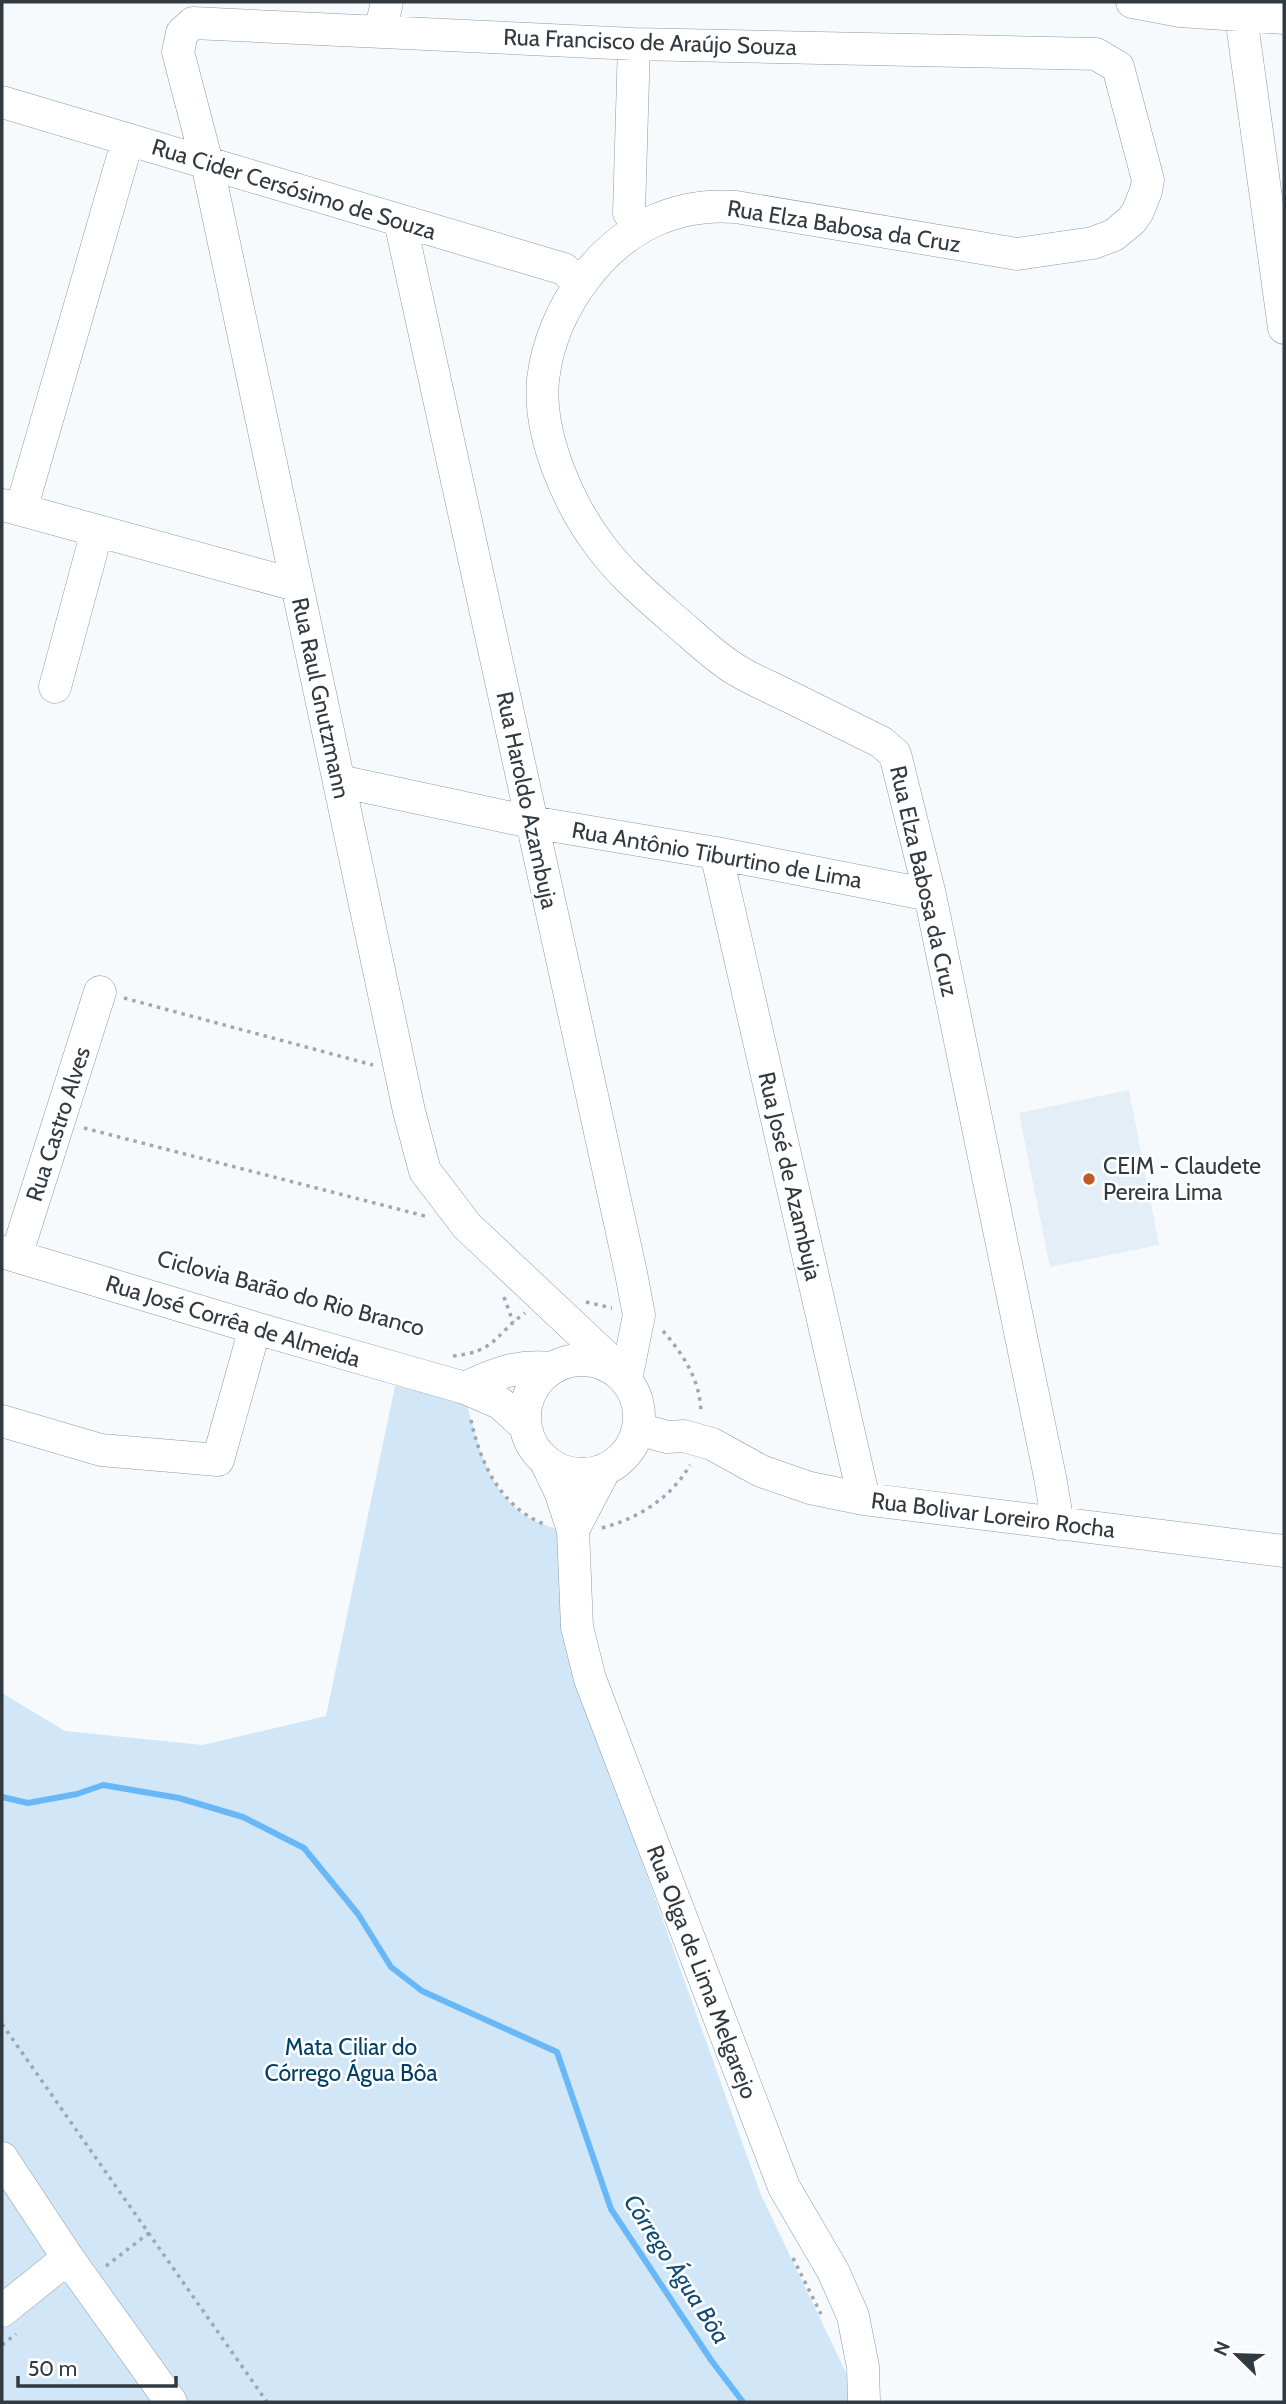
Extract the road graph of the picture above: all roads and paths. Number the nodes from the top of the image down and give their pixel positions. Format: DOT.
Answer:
graph roads {
  1 [pos="387,2"];
  2 [pos="1132,2"];
  3 [pos="1181,7"];
  4 [pos="1241,16"];
  5 [pos="1284,18"];
  6 [pos="380,32"];
  7 [pos="182,33"];
  8 [pos="634,44"];
  9 [pos="2,102"];
  10 [pos="128,139"];
  11 [pos="207,163"];
  12 [pos="1148,180"];
  13 [pos="400,220"];
  14 [pos="642,226"];
  15 [pos="580,284"];
  16 [pos="1284,328"];
  17 [pos="12,507"];
  18 [pos="97,531"];
  19 [pos="296,585"];
  20 [pos="55,687"];
  21 [pos="339,781"];
  22 [pos="531,821"];
  23 [pos="716,853"];
  24 [pos="930,895"];
  25 [pos="100,992"];
  26 [pos="402,1073"];
  27 [pos="58,1122"];
  28 [pos="427,1216"];
  29 [pos="9,1254"];
  30 [pos="553,1308"];
  31 [pos="255,1328"];
  32 [pos="453,1356"];
  33 [pos="557,1365"];
  34 [pos="622,1376"];
  35 [pos="465,1388"];
  36 [pos="2,1421"];
  37 [pos="525,1426"];
  38 [pos="638,1429"];
  39 [pos="546,1462"];
  40 [pos="689,1467"];
  41 [pos="605,1469"];
  42 [pos="864,1499"];
  43 [pos="1058,1524"];
  44 [pos="573,1533"];
  45 [pos="1284,1551"];
  46 [pos="2,2024"];
  47 [pos="2,2158"];
  48 [pos="68,2258"];
  49 [pos="2,2311"];
  50 [pos="171,2402"];
  51 [pos="267,2402"];
  52 [pos="864,2402"];
  1 -- 6 [label="street"];
  2 -- 3 [label="street"];
  3 -- 4 [label="street"];
  4 -- 5 [label="street"];
  4 -- 16 [label="street"];
  6 -- 7 [label="street, Rua Francisco de Araújo Souza"];
  6 -- 8 [label="street, Rua Francisco de Araújo Souza"];
  7 -- 11 [label="street, Rua Raul Gnutzmann"];
  8 -- 12 [label="street, Rua Francisco de Araújo Souza"];
  8 -- 14 [label="street"];
  9 -- 10 [label="street, Rua Cider Cersósimo de Souza"];
  10 -- 11 [label="street, Rua Cider Cersósimo de Souza"];
  10 -- 17 [label="street"];
  11 -- 13 [label="street, Rua Cider Cersósimo de Souza"];
  11 -- 19 [label="street, Rua Raul Gnutzmann"];
  12 -- 14 [label="street, Rua Elza Babosa da Cruz"];
  13 -- 15 [label="street, Rua Cider Cersósimo de Souza"];
  13 -- 22 [label="street, Rua Haroldo Azambuja"];
  14 -- 15 [label="street, Rua Elza Babosa da Cruz"];
  15 -- 24 [label="street, Rua Elza Babosa da Cruz"];
  17 -- 18 [label="street"];
  18 -- 19 [label="street"];
  18 -- 20 [label="street"];
  19 -- 21 [label="street, Rua Raul Gnutzmann"];
  21 -- 22 [label="street, Rua Antônio Tiburtino de Lima"];
  21 -- 26 [label="street, Rua Raul Gnutzmann"];
  22 -- 23 [label="street, Rua Antônio Tiburtino de Lima"];
  22 -- 34 [label="street, Rua Haroldo Azambuja"];
  23 -- 24 [label="street, Rua Antônio Tiburtino de Lima"];
  23 -- 42 [label="street, Rua José de Azambuja"];
  24 -- 43 [label="street, Rua Elza Babosa da Cruz"];
  25 -- 26 [label="path"];
  25 -- 27 [label="street, Rua Castro Alves"];
  26 -- 30 [label="street, Rua Raul Gnutzmann"];
  27 -- 28 [label="path"];
  27 -- 29 [label="street, Rua Castro Alves"];
  29 -- 31 [label="street, Rua José Corrêa de Almeida"];
  30 -- 32 [label="path"];
  30 -- 33 [label="street"];
  30 -- 34 [label="street, Rua Raul Gnutzmann"];
  31 -- 35 [label="street, Rua José Corrêa de Almeida"];
  31 -- 36 [label="street"];
  33 -- 34 [label="street"];
  33 -- 35 [label="street"];
  33 -- 37 [label="street"];
  34 -- 38 [label="street"];
  35 -- 37 [label="street, Rua José Corrêa de Almeida"];
  37 -- 39 [label="street"];
  38 -- 41 [label="street"];
  38 -- 42 [label="street, Rua Bolivar Loreiro Rocha"];
  39 -- 41 [label="street"];
  39 -- 44 [label="street, Rua Olga de Lima Melgarejo"];
  40 -- 44 [label="path"];
  41 -- 44 [label="street"];
  42 -- 43 [label="street, Rua Bolivar Loreiro Rocha"];
  43 -- 45 [label="street, Rua Bolivar Loreiro Rocha"];
  44 -- 52 [label="street, Rua Olga de Lima Melgarejo"];
  46 -- 51 [label="path"];
  47 -- 48 [label="street"];
  48 -- 49 [label="street"];
  48 -- 50 [label="street"];
}
